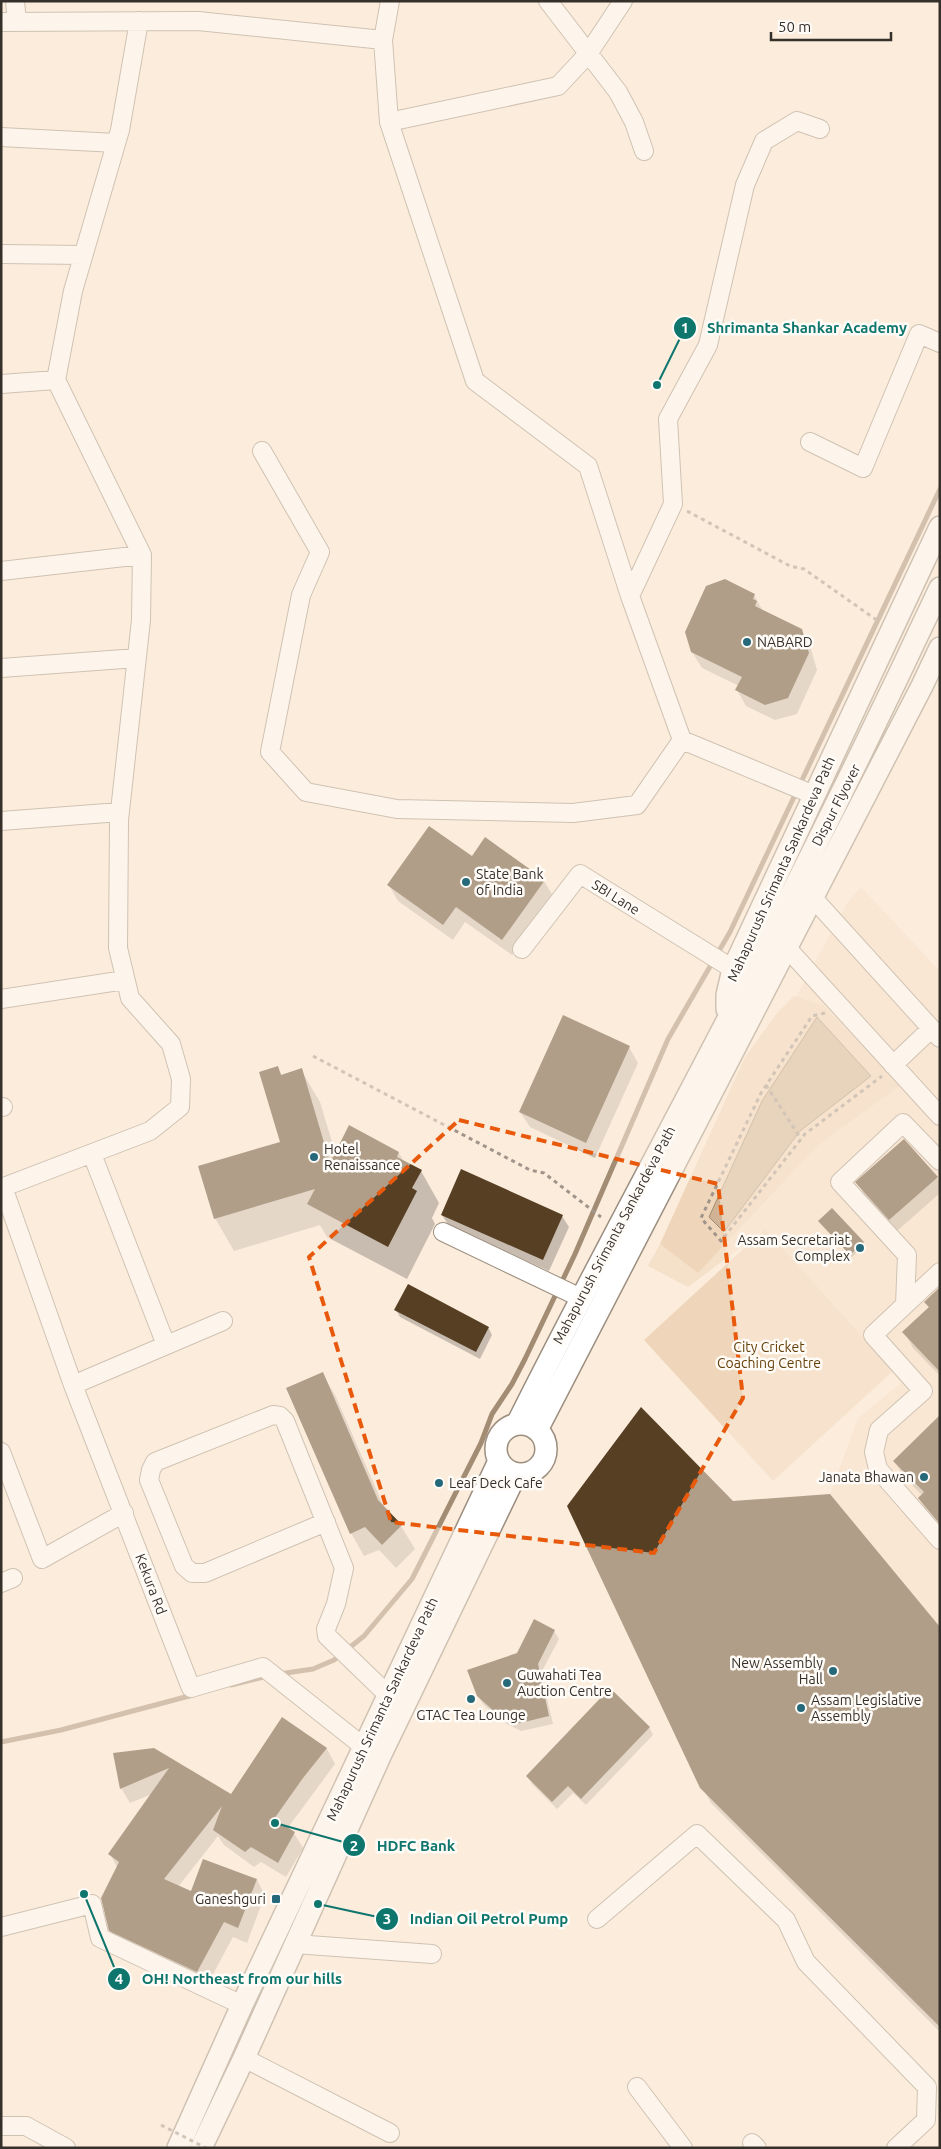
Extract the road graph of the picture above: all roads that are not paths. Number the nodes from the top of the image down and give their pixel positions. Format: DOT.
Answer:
graph roads {
  1 [pos="15,1"];
  2 [pos="390,1"];
  3 [pos="548,1"];
  4 [pos="623,1"];
  5 [pos="139,21"];
  6 [pos="9,22"];
  7 [pos="383,40"];
  8 [pos="588,54"];
  9 [pos="390,122"];
  10 [pos="820,129"];
  11 [pos="1,137"];
  12 [pos="116,143"];
  13 [pos="644,151"];
  14 [pos="1,254"];
  15 [pos="83,255"];
  16 [pos="940,343"];
  17 [pos="56,380"];
  18 [pos="1,384"];
  19 [pos="810,442"];
  20 [pos="262,451"];
  21 [pos="940,527"];
  22 [pos="142,555"];
  23 [pos="1,572"];
  24 [pos="940,588"];
  25 [pos="630,596"];
  26 [pos="940,648"];
  27 [pos="136,658"];
  28 [pos="1,668"];
  29 [pos="940,673"];
  30 [pos="922,686"];
  31 [pos="682,740"];
  32 [pos="810,793"];
  33 [pos="120,812"];
  34 [pos="1,821"];
  35 [pos="813,898"];
  36 [pos="787,948"];
  37 [pos="522,949"];
  38 [pos="727,966"];
  39 [pos="125,980"];
  40 [pos="1,998"];
  41 [pos="727,1020"];
  42 [pos="936,1034"];
  43 [pos="889,1070"];
  44 [pos="940,1116"];
  45 [pos="92,1154"];
  46 [pos="940,1161"];
  47 [pos="2,1188"];
  48 [pos="443,1232"];
  49 [pos="940,1272"];
  50 [pos="575,1295"];
  51 [pos="905,1305"];
  52 [pos="223,1321"];
  53 [pos="166,1345"];
  54 [pos="73,1385"];
  55 [pos="527,1427"];
  56 [pos="1,1452"];
  57 [pos="507,1467"];
  58 [pos="124,1513"];
  59 [pos="326,1522"];
  60 [pos="940,1540"];
  61 [pos="388,1695"];
  62 [pos="364,1746"];
  63 [pos="597,1919"];
  64 [pos="1,1927"];
  65 [pos="295,1944"];
  66 [pos="432,1954"];
  67 [pos="242,2005"];
  68 [pos="244,2058"];
  69 [pos="637,2087"];
  70 [pos="1,2126"];
  71 [pos="390,2133"];
  72 [pos="66,2148"];
  73 [pos="178,2148"];
  74 [pos="201,2148"];
  75 [pos="683,2148"];
  76 [pos="896,2148"];
  1 -- 6 [label="street"];
  2 -- 7 [label="street"];
  3 -- 8 [label="street"];
  4 -- 8 [label="street"];
  5 -- 6 [label="street"];
  5 -- 7 [label="street"];
  5 -- 12 [label="street"];
  7 -- 9 [label="street"];
  8 -- 9 [label="street"];
  8 -- 13 [label="street"];
  9 -- 25 [label="street"];
  10 -- 25 [label="street"];
  11 -- 12 [label="street"];
  12 -- 15 [label="street"];
  14 -- 15 [label="street"];
  15 -- 17 [label="street"];
  16 -- 19 [label="street"];
  17 -- 18 [label="street"];
  17 -- 22 [label="street"];
  20 -- 31 [label="street"];
  21 -- 32 [label="main road, Mahapurush Srimanta Sankardeva Path"];
  22 -- 23 [label="street"];
  22 -- 27 [label="street"];
  24 -- 41 [label="main road, Dispur Flyover"];
  25 -- 31 [label="street"];
  26 -- 30 [label="main road, Mahapurush Srimanta Sankardeva Path"];
  27 -- 28 [label="street"];
  27 -- 33 [label="street"];
  29 -- 30 [label="main road"];
  30 -- 35 [label="main road, Mahapurush Srimanta Sankardeva Path"];
  31 -- 32 [label="street"];
  32 -- 38 [label="main road, Mahapurush Srimanta Sankardeva Path"];
  33 -- 34 [label="street"];
  33 -- 39 [label="street"];
  35 -- 36 [label="main road, Mahapurush Srimanta Sankardeva Path"];
  35 -- 42 [label="street"];
  36 -- 43 [label="street"];
  36 -- 55 [label="main road, Mahapurush Srimanta Sankardeva Path"];
  37 -- 38 [label="street, SBI Lane"];
  38 -- 41 [label="main road, Mahapurush Srimanta Sankardeva Path"];
  39 -- 40 [label="street"];
  39 -- 45 [label="street"];
  41 -- 50 [label="main road, Mahapurush Srimanta Sankardeva Path"];
  42 -- 43 [label="street"];
  43 -- 44 [label="street"];
  45 -- 47 [label="street"];
  45 -- 53 [label="street"];
  46 -- 51 [label="street"];
  47 -- 54 [label="street, Kekura Rd"];
  48 -- 50 [label="street"];
  49 -- 51 [label="street"];
  50 -- 55 [label="main road, Mahapurush Srimanta Sankardeva Path"];
  51 -- 60 [label="street"];
  52 -- 53 [label="street"];
  53 -- 54 [label="street"];
  54 -- 58 [label="street, Kekura Rd"];
  55 -- 57 [label="main road"];
  55 -- 57 [label="main road"];
  56 -- 58 [label="street"];
  57 -- 61 [label="main road, Mahapurush Srimanta Sankardeva Path"];
  57 -- 65 [label="main road, Mahapurush Srimanta Sankardeva Path"];
  58 -- 62 [label="street, Kekura Rd"];
  59 -- 59 [label="street"];
  59 -- 61 [label="street"];
  61 -- 62 [label="main road, Mahapurush Srimanta Sankardeva Path"];
  62 -- 67 [label="main road, Mahapurush Srimanta Sankardeva Path"];
  63 -- 76 [label="street"];
  64 -- 67 [label="street"];
  65 -- 66 [label="street"];
  65 -- 68 [label="main road, Mahapurush Srimanta Sankardeva Path"];
  67 -- 73 [label="main road, Mahapurush Srimanta Sankardeva Path"];
  68 -- 71 [label="street"];
  68 -- 74 [label="main road, Mahapurush Srimanta Sankardeva Path"];
  69 -- 75 [label="street"];
  70 -- 72 [label="street"];
}
